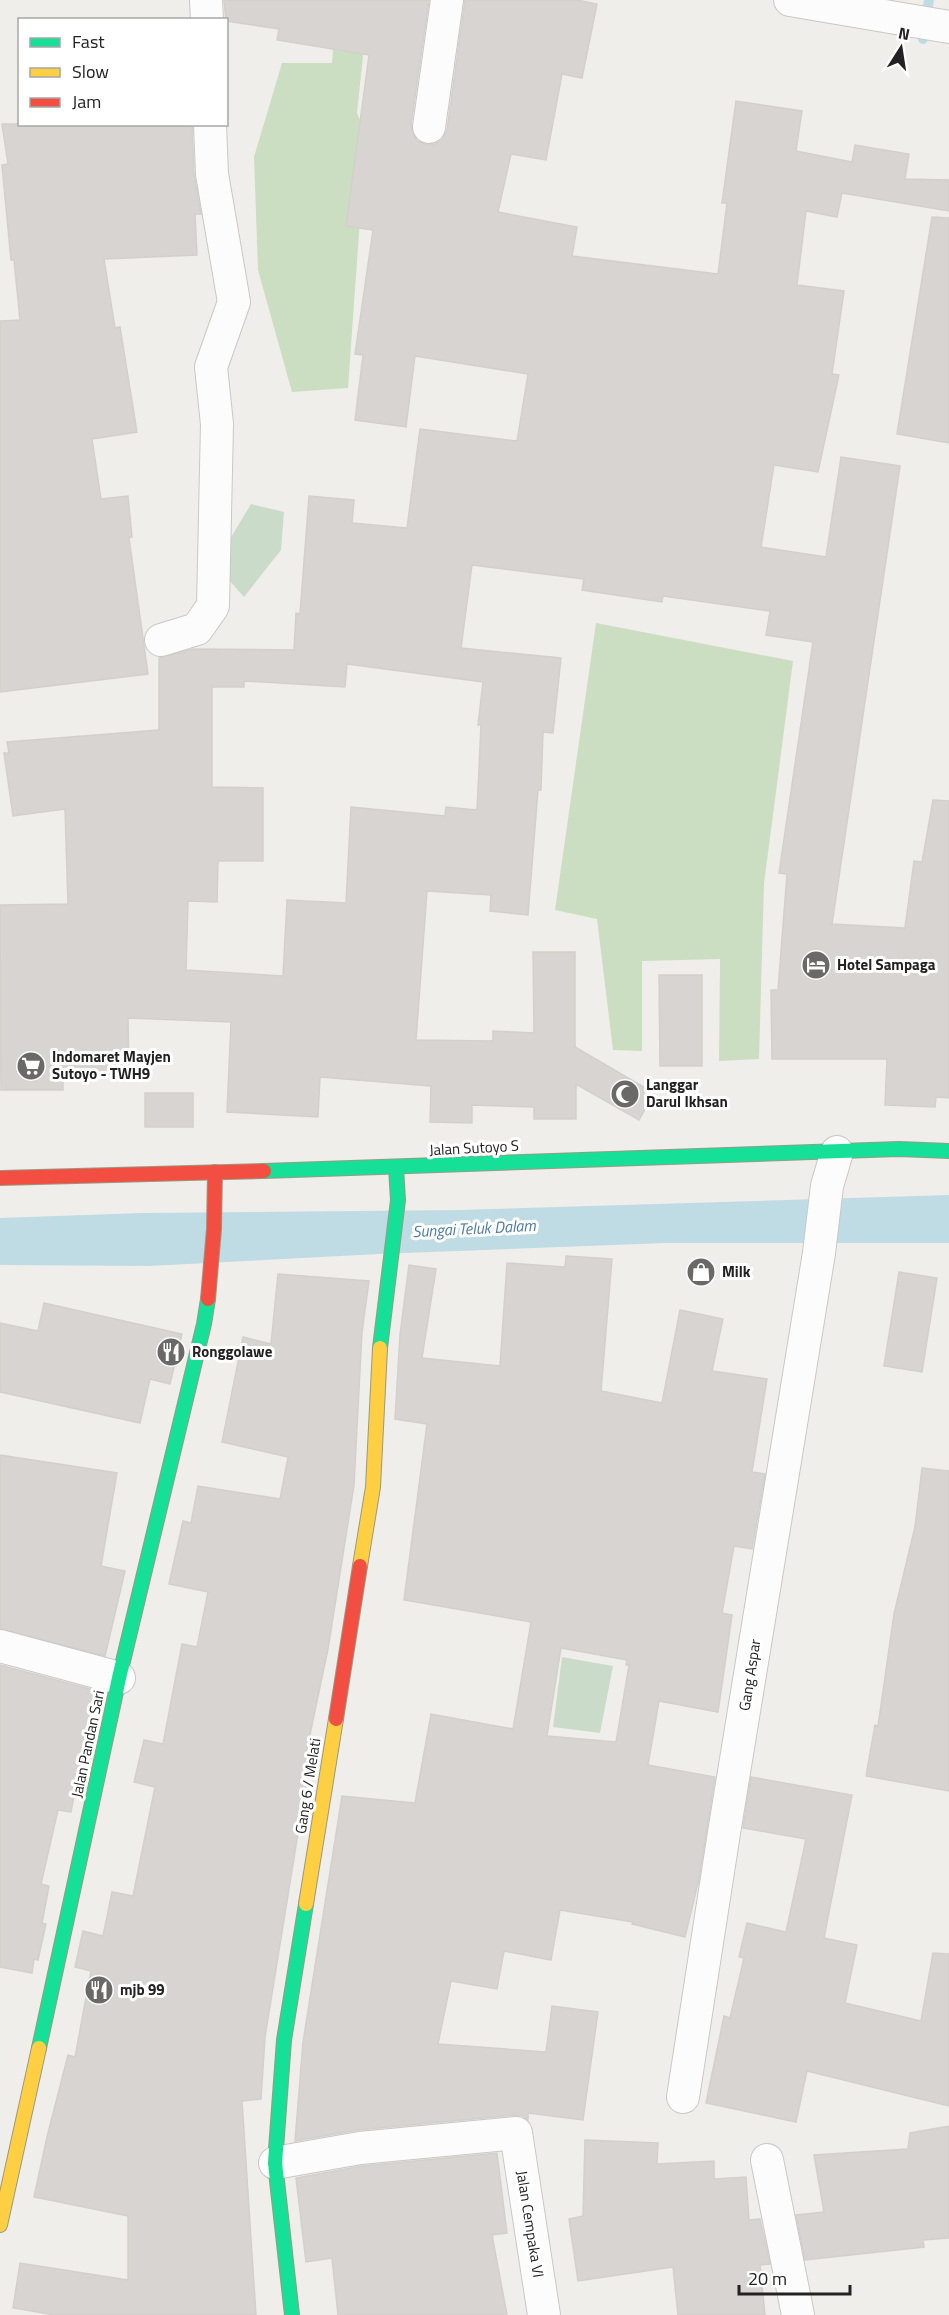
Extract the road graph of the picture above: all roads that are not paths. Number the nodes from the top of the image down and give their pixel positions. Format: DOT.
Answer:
graph roads {
  1 [pos="206,0"];
  2 [pos="447,0"];
  3 [pos="790,0"];
  4 [pos="916,10"];
  5 [pos="207,18"];
  6 [pos="949,27"];
  7 [pos="210,126"];
  8 [pos="429,127"];
  9 [pos="161,640"];
  10 [pos="949,1151"];
  11 [pos="837,1152"];
  12 [pos="396,1168"];
  13 [pos="214,1172"];
  14 [pos="0,1178"];
  15 [pos="0,1646"];
  16 [pos="119,1678"];
  17 [pos="683,2097"];
  18 [pos="767,2160"];
  19 [pos="275,2163"];
  20 [pos="0,2225"];
  21 [pos="292,2315"];
  22 [pos="544,2315"];
  23 [pos="798,2315"];
  1 -- 5 [label="street"];
  2 -- 8 [label="street"];
  3 -- 4 [label="street"];
  4 -- 6 [label="street"];
  7 -- 9 [label="street"];
  10 -- 11 [label="main road, Jalan Sutoyo S"];
  11 -- 12 [label="main road, Jalan Sutoyo S"];
  11 -- 17 [label="street, Gang Aspar"];
  12 -- 13 [label="main road, Jalan Sutoyo S"];
  12 -- 19 [label="main road, Gang 6 / Melati"];
  13 -- 14 [label="main road, Jalan Sutoyo S"];
  13 -- 16 [label="main road, Jalan Pandan Sari"];
  15 -- 16 [label="street"];
  16 -- 20 [label="main road, Jalan Pandan Sari"];
  18 -- 23 [label="street"];
  19 -- 21 [label="main road, Gang 6 / Melati"];
  19 -- 22 [label="street, Jalan Cempaka VI"];
}
